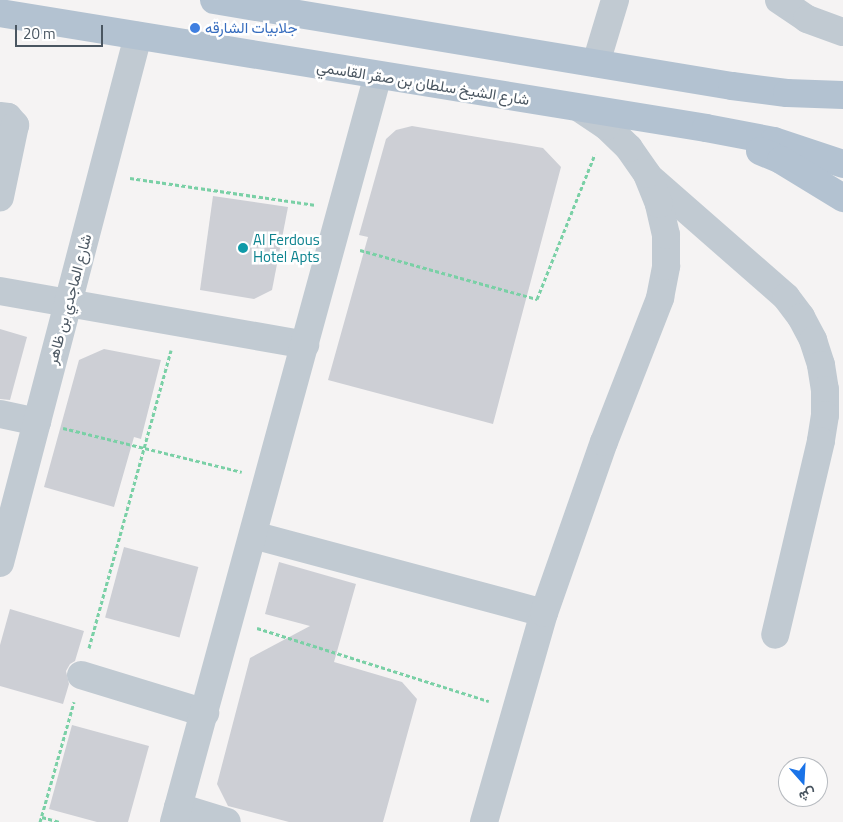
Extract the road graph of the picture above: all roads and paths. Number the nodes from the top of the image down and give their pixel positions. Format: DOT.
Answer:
graph roads {
  1 [pos="214,0"];
  2 [pos="615,0"];
  3 [pos="779,0"];
  4 [pos="308,8"];
  5 [pos="0,13"];
  6 [pos="843,32"];
  7 [pos="138,36"];
  8 [pos="596,63"];
  9 [pos="378,75"];
  10 [pos="843,96"];
  11 [pos="579,108"];
  12 [pos="0,116"];
  13 [pos="606,126"];
  14 [pos="706,128"];
  15 [pos="843,164"];
  16 [pos="102,174"];
  17 [pos="647,174"];
  18 [pos="0,197"];
  19 [pos="843,198"];
  20 [pos="342,210"];
  21 [pos="333,243"];
  22 [pos="0,291"];
  23 [pos="68,303"];
  24 [pos="179,323"];
  25 [pos="305,345"];
  26 [pos="0,414"];
  27 [pos="37,422"];
  28 [pos="144,448"];
  29 [pos="269,479"];
  30 [pos="253,535"];
  31 [pos="0,563"];
  32 [pos="544,613"];
  33 [pos="230,620"];
  34 [pos="775,635"];
  35 [pos="81,675"];
  36 [pos="515,709"];
  37 [pos="204,714"];
  38 [pos="176,815"];
  39 [pos="42,817"];
  40 [pos="40,822"];
  41 [pos="60,822"];
  42 [pos="227,822"];
  43 [pos="484,822"];
  1 -- 4 [label="main road"];
  2 -- 8 [label="street"];
  3 -- 6 [label="street"];
  4 -- 8 [label="main road"];
  5 -- 7 [label="main road, شارع الشيخ سلطان بن صقر القاسمي"];
  7 -- 9 [label="main road, شارع الشيخ سلطان بن صقر القاسمي"];
  7 -- 16 [label="street, شارع الماجدي بن ظاهر"];
  8 -- 10 [label="main road"];
  9 -- 11 [label="main road, شارع الشيخ سلطان بن صقر القاسمي"];
  9 -- 20 [label="street"];
  11 -- 13 [label="street"];
  11 -- 14 [label="main road, شارع الشيخ سلطان بن صقر القاسمي"];
  12 -- 18 [label="street"];
  13 -- 17 [label="street"];
  13 -- 21 [label="path"];
  14 -- 15 [label="main road, شارع الشيخ سلطان بن صقر القاسمي"];
  14 -- 19 [label="main road"];
  16 -- 20 [label="path"];
  16 -- 23 [label="street, شارع الماجدي بن ظاهر"];
  17 -- 32 [label="street"];
  17 -- 34 [label="street"];
  20 -- 21 [label="street"];
  21 -- 25 [label="street"];
  22 -- 23 [label="street"];
  23 -- 24 [label="street"];
  23 -- 27 [label="street, شارع الماجدي بن ظاهر"];
  24 -- 25 [label="street"];
  24 -- 28 [label="path"];
  25 -- 29 [label="street"];
  26 -- 27 [label="street"];
  27 -- 28 [label="path"];
  27 -- 31 [label="street, شارع الماجدي بن ظاهر"];
  28 -- 29 [label="path"];
  28 -- 35 [label="path"];
  29 -- 30 [label="street"];
  30 -- 32 [label="street"];
  30 -- 33 [label="street"];
  32 -- 36 [label="street"];
  33 -- 36 [label="path"];
  33 -- 37 [label="street"];
  35 -- 37 [label="street"];
  35 -- 39 [label="path"];
  36 -- 43 [label="street"];
  37 -- 38 [label="street"];
  38 -- 42 [label="street"];
  39 -- 40 [label="path"];
  39 -- 41 [label="path"];
}
